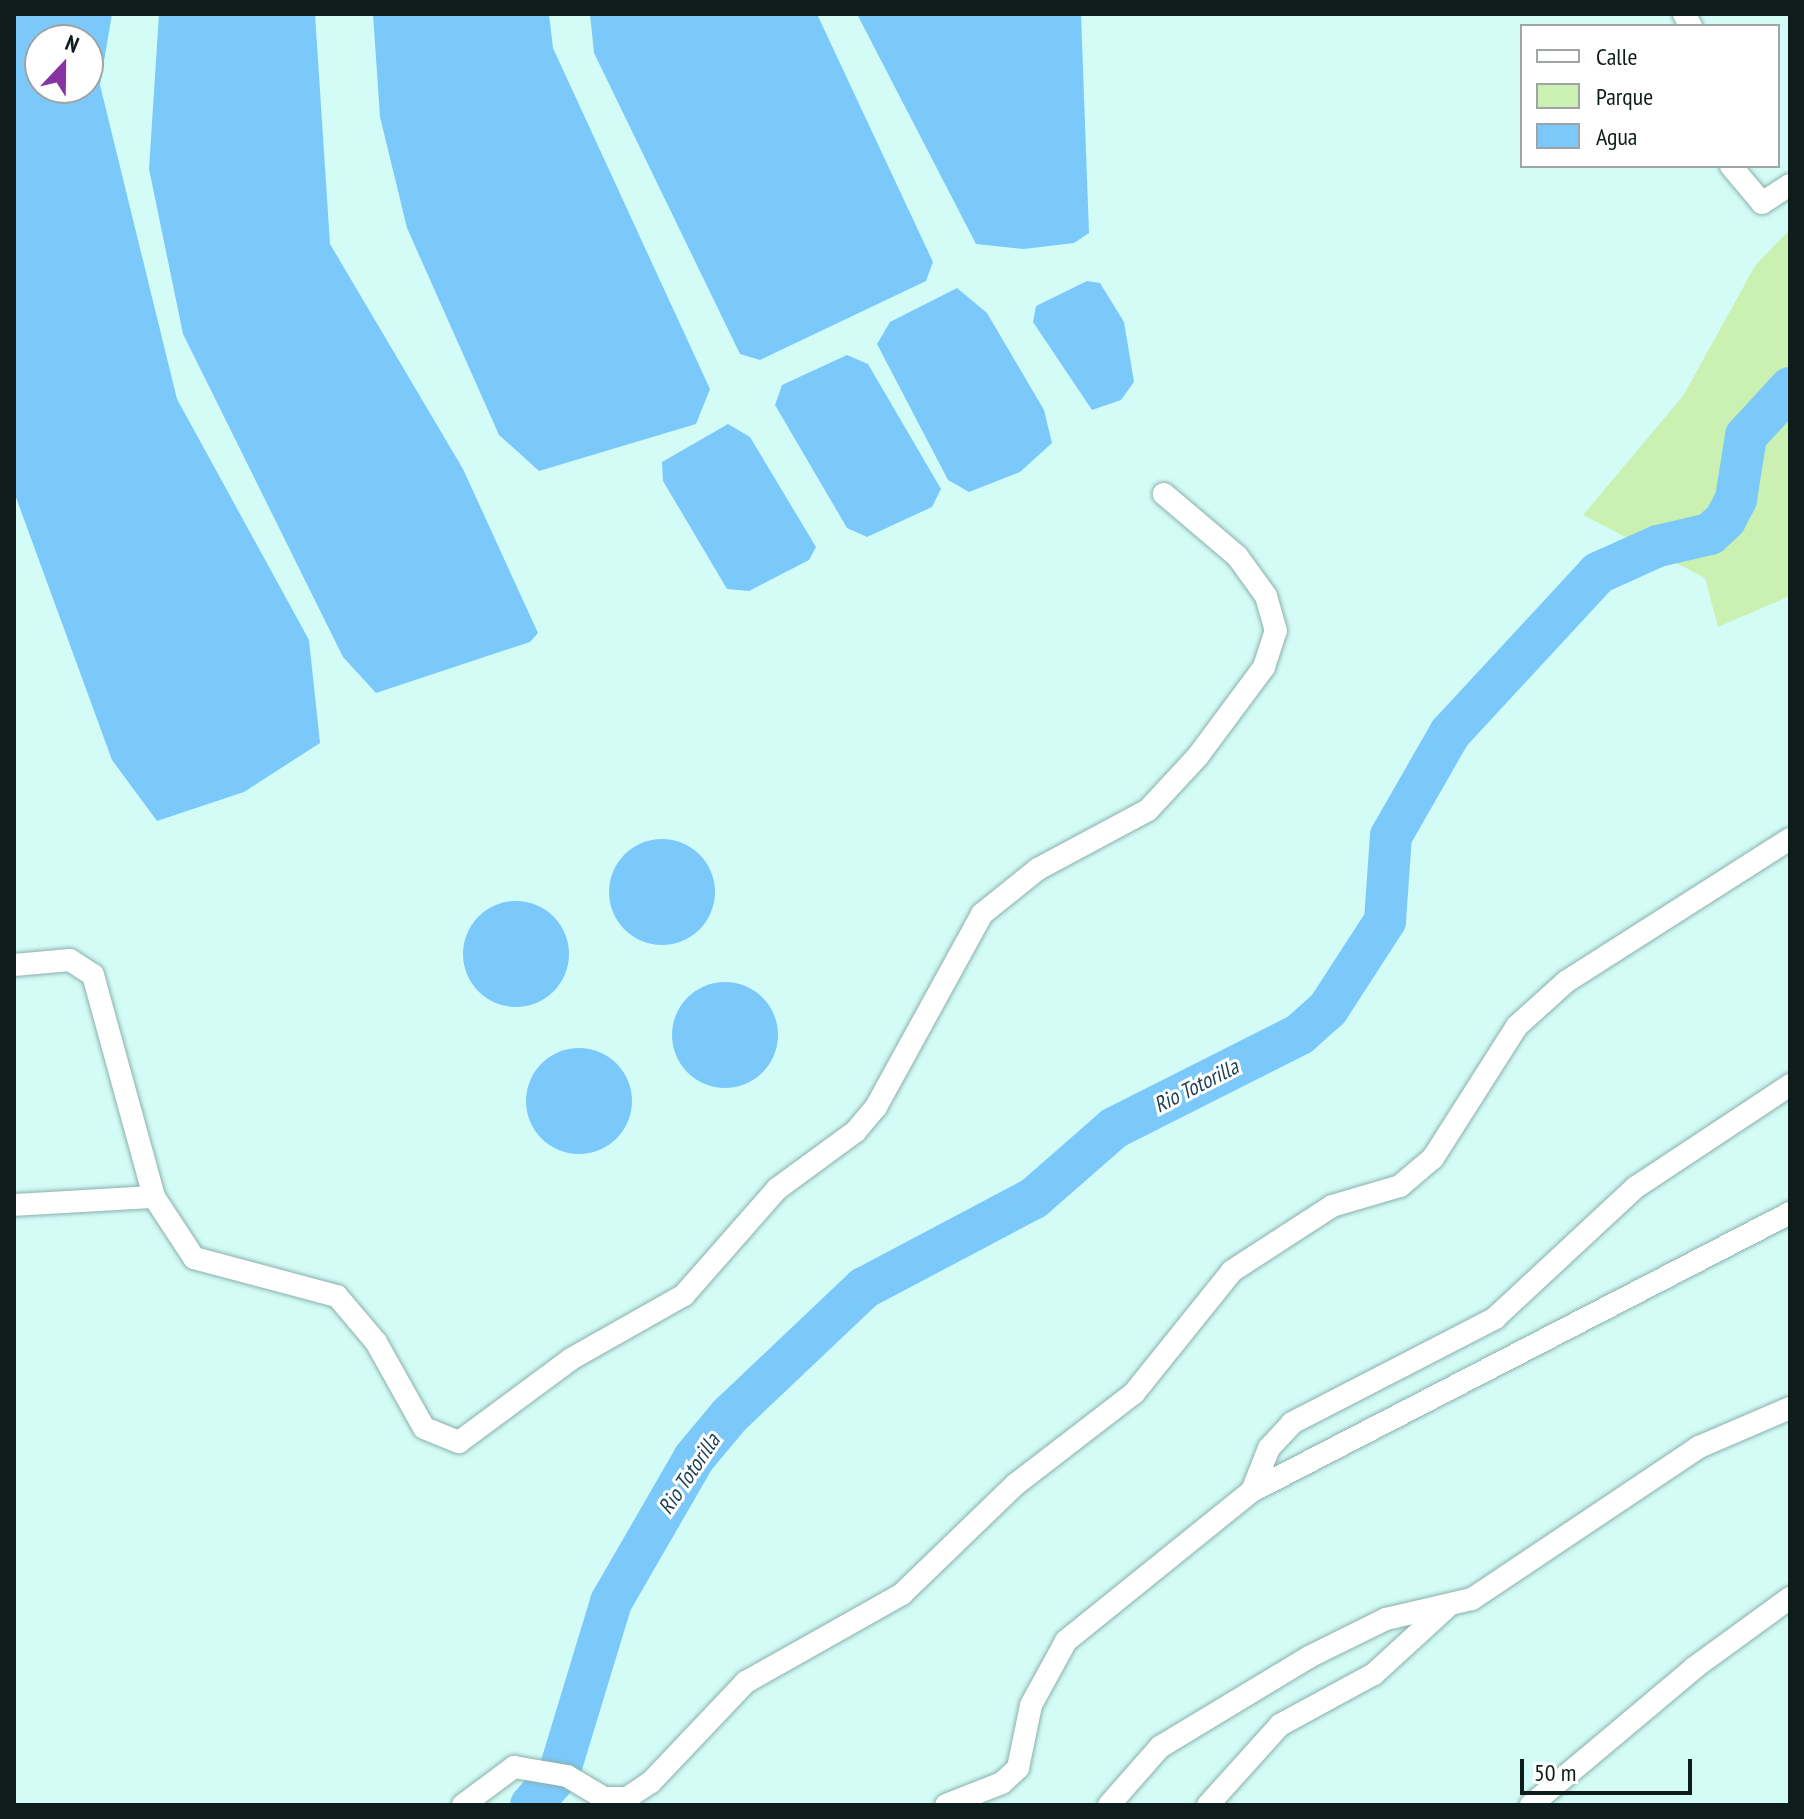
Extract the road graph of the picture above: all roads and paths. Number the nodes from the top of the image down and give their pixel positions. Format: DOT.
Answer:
graph roads {
  1 [pos="1733,168"];
  2 [pos="1790,185"];
  3 [pos="1164,494"];
  4 [pos="1790,839"];
  5 [pos="14,965"];
  6 [pos="1790,1085"];
  7 [pos="154,1197"];
  8 [pos="14,1205"];
  9 [pos="1790,1213"];
  10 [pos="1790,1408"];
  11 [pos="1252,1491"];
  12 [pos="1790,1598"];
  13 [pos="1448,1607"];
  14 [pos="463,1805"];
  15 [pos="946,1805"];
  16 [pos="1109,1805"];
  17 [pos="1208,1805"];
  18 [pos="1531,1805"];
  1 -- 2 [label="street"];
  3 -- 7 [label="street"];
  4 -- 14 [label="street"];
  5 -- 7 [label="street"];
  6 -- 11 [label="street"];
  7 -- 8 [label="street"];
  9 -- 11 [label="street"];
  10 -- 13 [label="street"];
  11 -- 15 [label="street"];
  12 -- 18 [label="street"];
  13 -- 16 [label="street"];
  13 -- 17 [label="street"];
}
